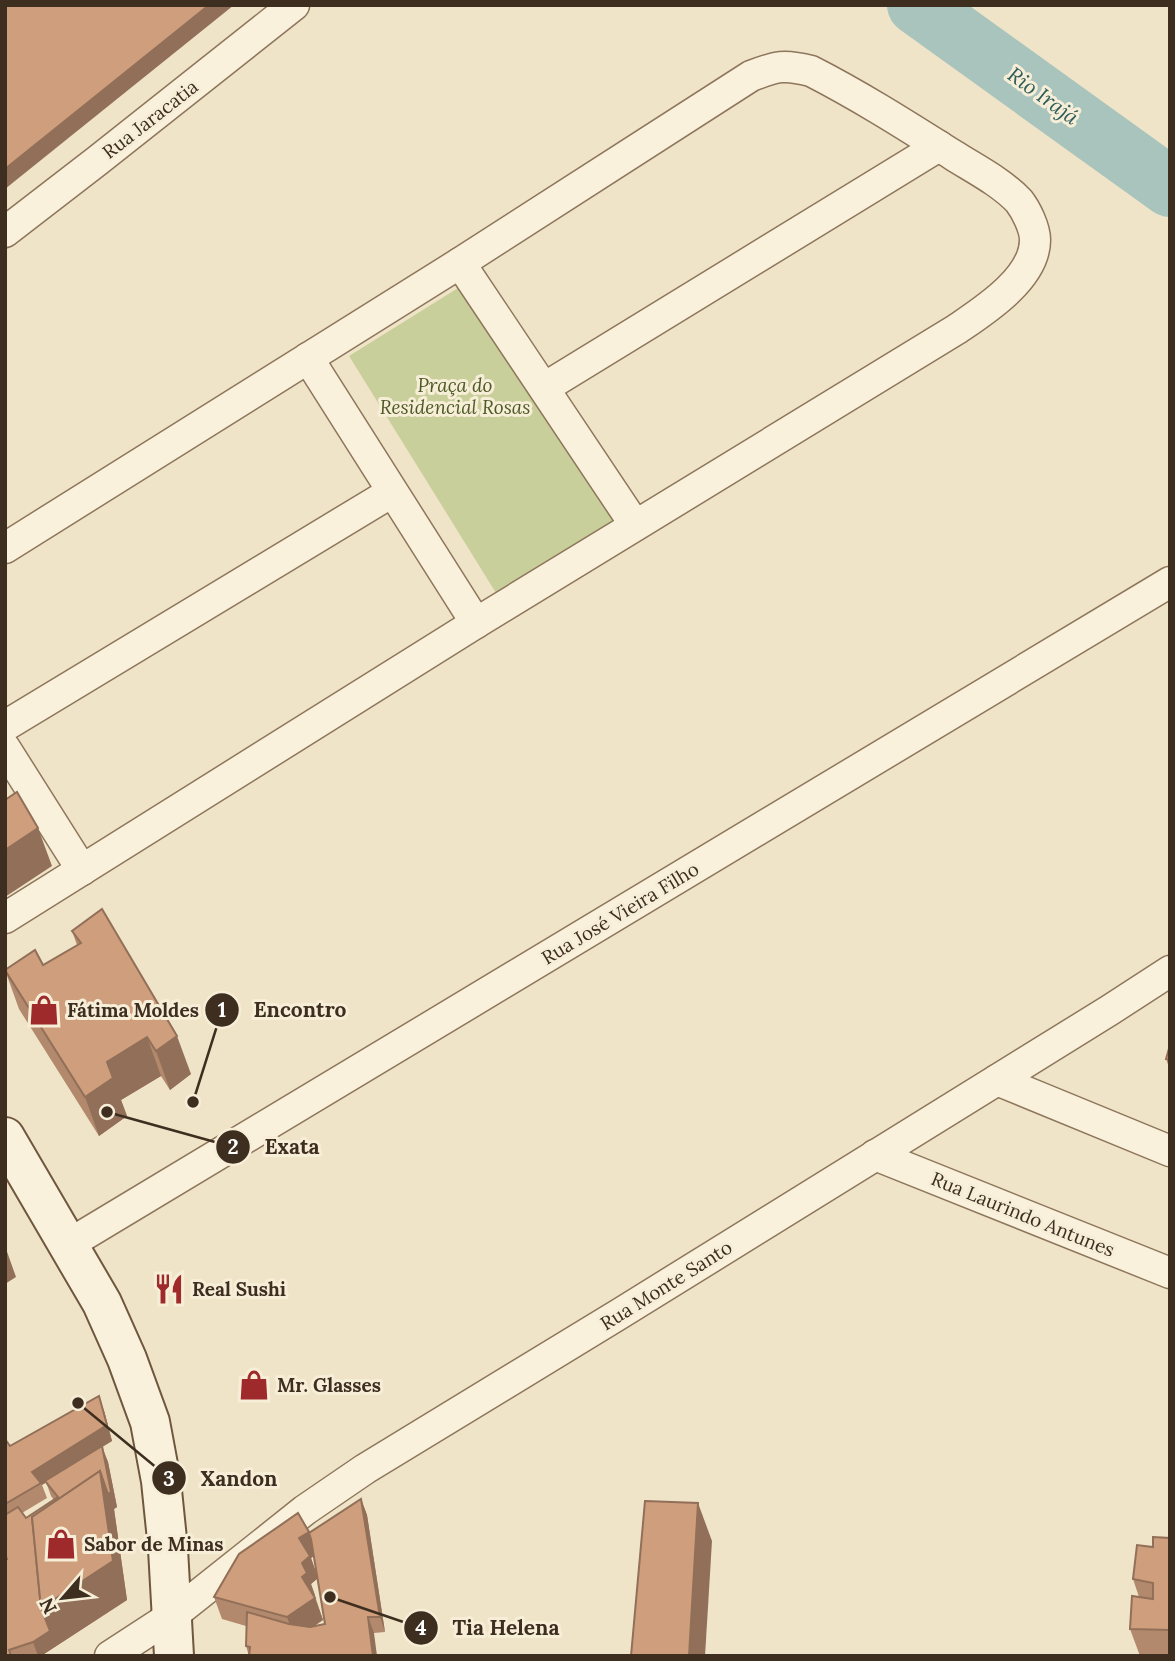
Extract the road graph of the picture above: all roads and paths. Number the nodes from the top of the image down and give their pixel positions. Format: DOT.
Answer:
graph roads {
  1 [pos="294,5"];
  2 [pos="939,146"];
  3 [pos="5,232"];
  4 [pos="460,263"];
  5 [pos="308,358"];
  6 [pos="544,388"];
  7 [pos="393,492"];
  8 [pos="635,525"];
  9 [pos="5,548"];
  10 [pos="1170,582"];
  11 [pos="476,623"];
  12 [pos="5,726"];
  13 [pos="5,748"];
  14 [pos="82,870"];
  15 [pos="5,918"];
  16 [pos="1170,971"];
  17 [pos="997,1080"];
  18 [pos="5,1137"];
  19 [pos="1170,1151"];
  20 [pos="875,1154"];
  21 [pos="69,1244"];
  22 [pos="1170,1273"];
  23 [pos="173,1615"];
  24 [pos="110,1656"];
  25 [pos="174,1656"];
  1 -- 3 [label="street, Rua Jaracatia"];
  2 -- 4 [label="street"];
  2 -- 6 [label="street"];
  2 -- 8 [label="street"];
  4 -- 5 [label="street"];
  4 -- 6 [label="street"];
  5 -- 7 [label="street"];
  5 -- 9 [label="street"];
  6 -- 8 [label="street"];
  7 -- 11 [label="street"];
  7 -- 12 [label="street"];
  8 -- 11 [label="street"];
  10 -- 21 [label="street, Rua José Vieira Filho"];
  11 -- 14 [label="street"];
  13 -- 14 [label="street"];
  14 -- 15 [label="street"];
  16 -- 17 [label="street, Rua Monte Santo"];
  17 -- 19 [label="street"];
  17 -- 20 [label="street, Rua Monte Santo"];
  18 -- 21 [label="street"];
  20 -- 22 [label="street, Rua Laurindo Antunes"];
  20 -- 23 [label="street, Rua Monte Santo"];
  21 -- 23 [label="street"];
  23 -- 24 [label="street, Rua Monte Santo"];
  23 -- 25 [label="street"];
}
